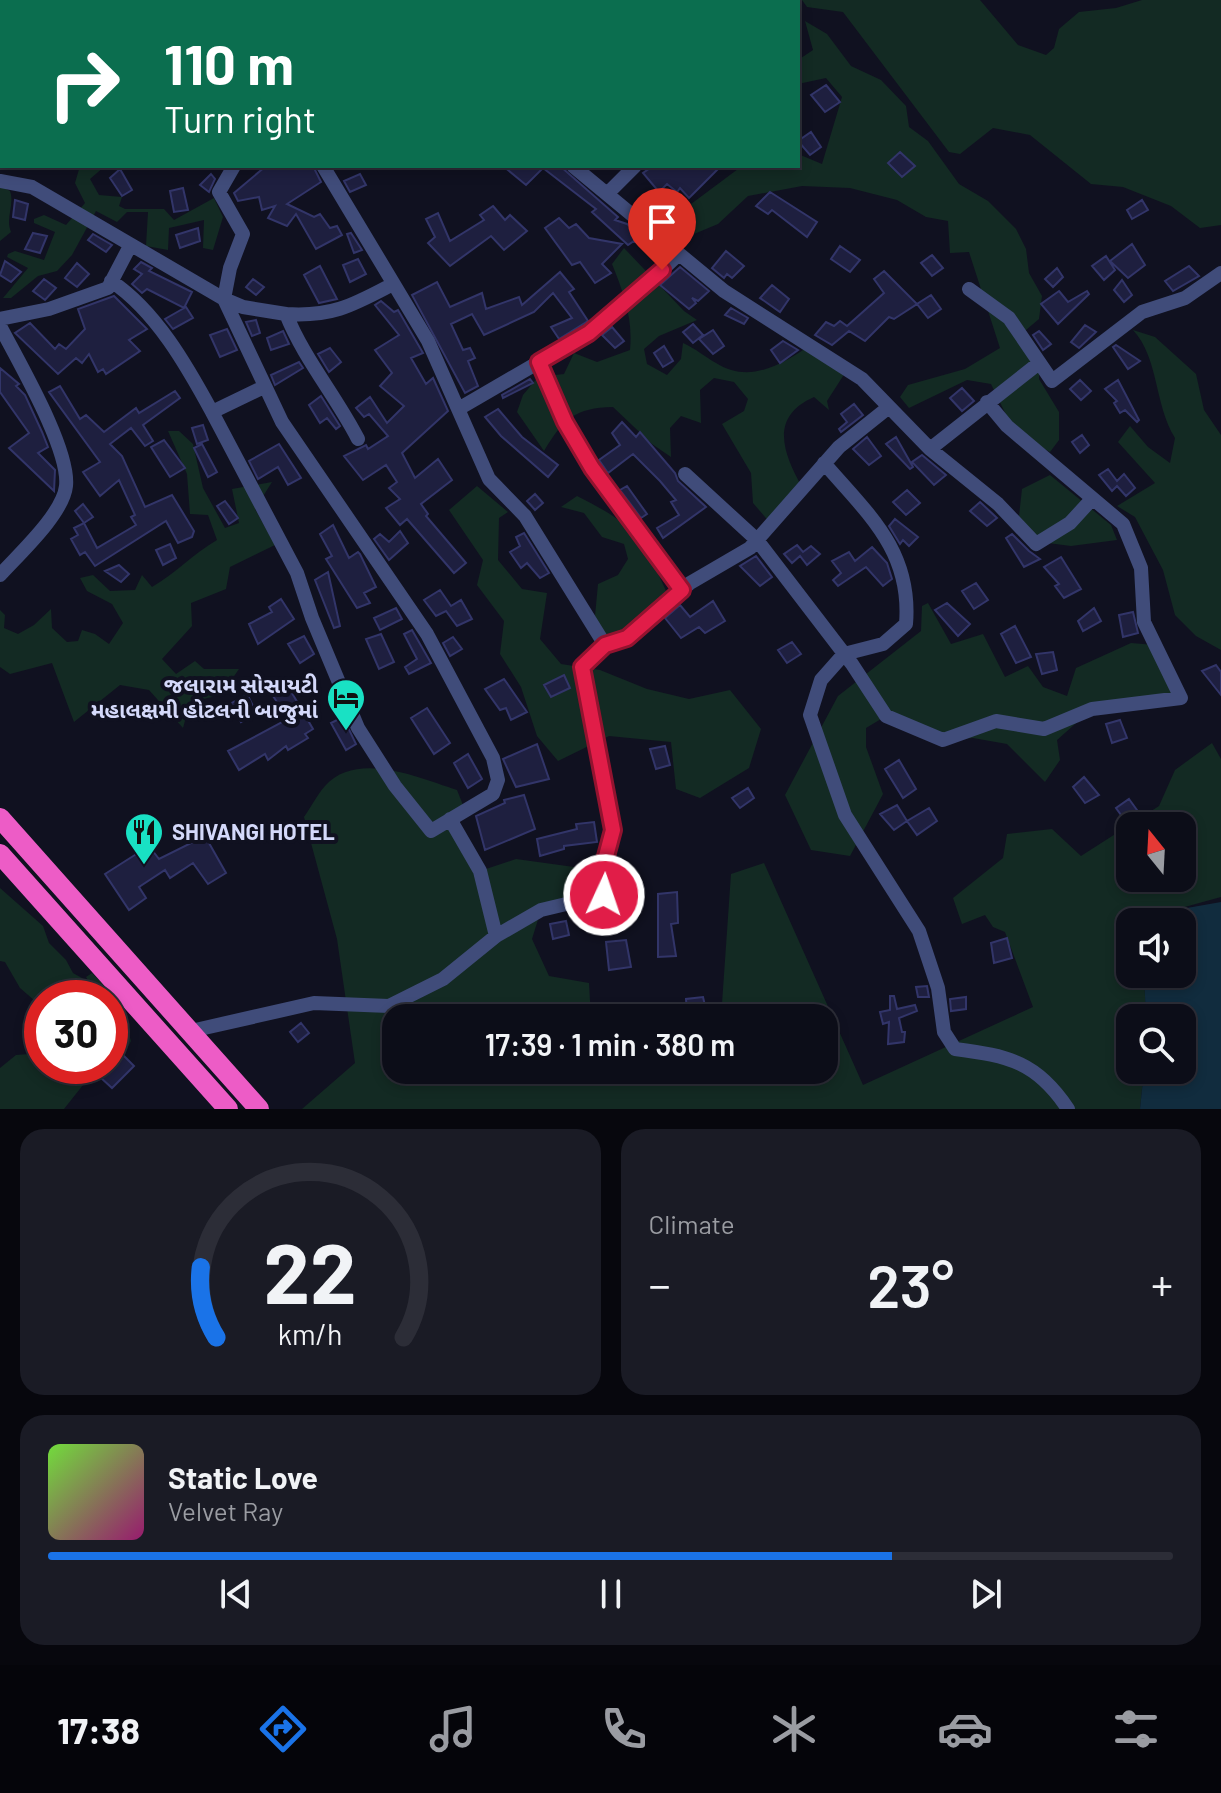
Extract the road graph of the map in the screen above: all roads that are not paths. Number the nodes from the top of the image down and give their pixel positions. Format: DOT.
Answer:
graph roads {
  1 [pos="233,168"];
  2 [pos="324,168"];
  3 [pos="575,168"];
  4 [pos="633,168"];
  5 [pos="0,181"];
  6 [pos="607,194"];
  7 [pos="130,246"];
  8 [pos="679,254"];
  9 [pos="1221,273"];
  10 [pos="111,281"];
  11 [pos="393,284"];
  12 [pos="969,289"];
  13 [pos="224,299"];
  14 [pos="286,314"];
  15 [pos="0,319"];
  16 [pos="0,326"];
  17 [pos="4,346"];
  18 [pos="539,362"];
  19 [pos="1039,363"];
  20 [pos="264,387"];
  21 [pos="987,402"];
  22 [pos="889,407"];
  23 [pos="460,408"];
  24 [pos="212,412"];
  25 [pos="358,439"];
  26 [pos="930,449"];
  27 [pos="824,463"];
  28 [pos="685,474"];
  29 [pos="1092,499"];
  30 [pos="757,540"];
  31 [pos="0,575"];
  32 [pos="682,590"];
  33 [pos="605,645"];
  34 [pos="844,654"];
  35 [pos="0,818"];
  36 [pos="450,819"];
  37 [pos="2,857"];
  38 [pos="496,936"];
  39 [pos="191,1031"];
  40 [pos="228,1109"];
  41 [pos="259,1109"];
  42 [pos="1068,1109"];
  1 -- 13 [label="street"];
  2 -- 11 [label="street"];
  3 -- 6 [label="street"];
  4 -- 6 [label="street"];
  5 -- 7 [label="street"];
  6 -- 8 [label="street"];
  7 -- 10 [label="street"];
  7 -- 13 [label="street"];
  8 -- 18 [label="street"];
  8 -- 22 [label="street"];
  9 -- 19 [label="street"];
  10 -- 15 [label="street"];
  10 -- 24 [label="street"];
  11 -- 14 [label="street"];
  11 -- 23 [label="street"];
  12 -- 19 [label="street"];
  13 -- 14 [label="street"];
  13 -- 20 [label="street"];
  14 -- 25 [label="street"];
  16 -- 17 [label="street"];
  17 -- 31 [label="street"];
  18 -- 23 [label="street"];
  18 -- 32 [label="street"];
  19 -- 21 [label="street"];
  20 -- 24 [label="street"];
  20 -- 36 [label="street"];
  21 -- 26 [label="street"];
  21 -- 29 [label="street"];
  22 -- 26 [label="street"];
  22 -- 27 [label="street"];
  23 -- 33 [label="street"];
  24 -- 36 [label="street"];
  26 -- 29 [label="street"];
  27 -- 30 [label="street"];
  27 -- 34 [label="street"];
  28 -- 30 [label="street"];
  29 -- 34 [label="street"];
  30 -- 32 [label="street"];
  30 -- 34 [label="street"];
  32 -- 33 [label="street"];
  33 -- 38 [label="street"];
  34 -- 42 [label="street"];
  35 -- 39 [label="highway"];
  36 -- 38 [label="street"];
  37 -- 40 [label="highway"];
  38 -- 39 [label="street"];
  39 -- 41 [label="highway"];
}
